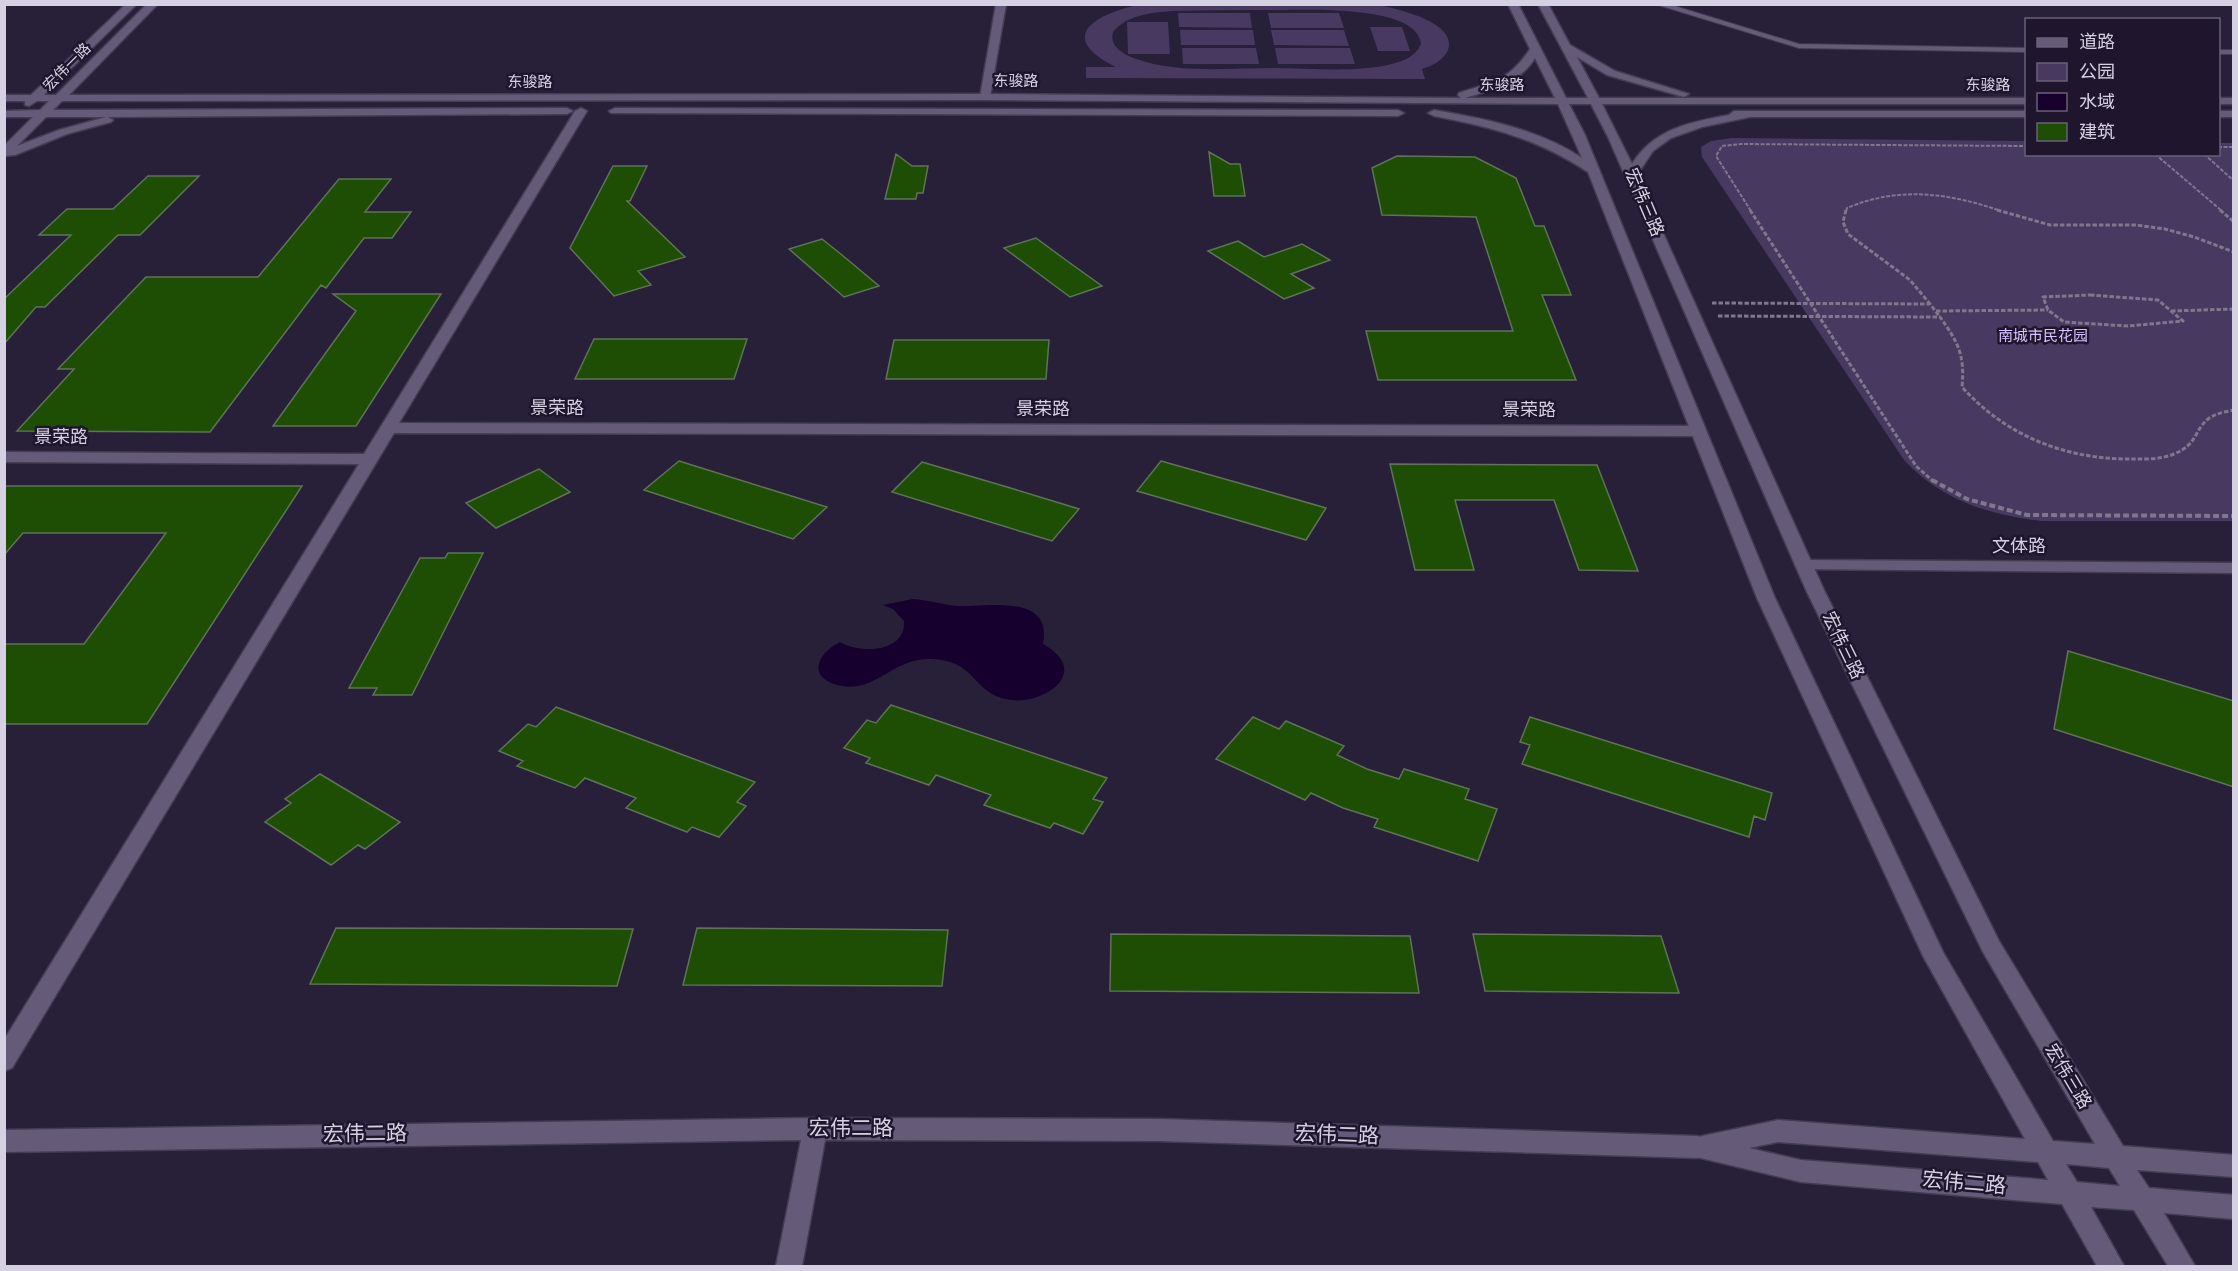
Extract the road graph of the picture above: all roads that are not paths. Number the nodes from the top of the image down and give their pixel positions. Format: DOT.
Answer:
graph roads {
  1 [pos="132,4"];
  2 [pos="153,4"];
  3 [pos="1001,4"];
  4 [pos="1513,4"];
  5 [pos="1543,4"];
  6 [pos="1658,4"];
  7 [pos="1566,46"];
  8 [pos="1535,50"];
  9 [pos="2025,50"];
  10 [pos="985,97"];
  11 [pos="4,98"];
  12 [pos="34,98"];
  13 [pos="60,98"];
  14 [pos="1730,101"];
  15 [pos="2025,101"];
  16 [pos="1434,107"];
  17 [pos="1564,107"];
  18 [pos="1599,107"];
  19 [pos="593,111"];
  20 [pos="142,113"];
  21 [pos="1621,113"];
  22 [pos="4,114"];
  23 [pos="17,114"];
  24 [pos="44,114"];
  25 [pos="1695,114"];
  26 [pos="1751,114"];
  27 [pos="2025,114"];
  28 [pos="4,125"];
  29 [pos="4,155"];
  30 [pos="1592,170"];
  31 [pos="1631,175"];
  32 [pos="388,428"];
  33 [pos="1698,431"];
  34 [pos="4,458"];
  35 [pos="370,459"];
  36 [pos="1804,565"];
  37 [pos="2234,568"];
  38 [pos="4,1061"];
  39 [pos="815,1129"];
  40 [pos="4,1141"];
  41 [pos="1697,1147"];
  42 [pos="2044,1150"];
  43 [pos="2114,1155"];
  44 [pos="2234,1166"];
  45 [pos="2068,1193"];
  46 [pos="2141,1199"];
  47 [pos="2234,1207"];
  48 [pos="789,1266"];
  49 [pos="2111,1266"];
  50 [pos="2182,1266"];
  1 -- 12 [label="street, 宏伟一路"];
  2 -- 13 [label="street, 宏伟一路"];
  3 -- 10 [label="street"];
  4 -- 8 [label="street, 宏伟三路"];
  5 -- 7 [label="street, 宏伟三路"];
  6 -- 9 [label="lane"];
  7 -- 14 [label="street"];
  7 -- 18 [label="street, 宏伟三路"];
  8 -- 16 [label="street"];
  8 -- 17 [label="street, 宏伟三路"];
  10 -- 13 [label="street, 东骏路"];
  10 -- 16 [label="street, 东骏路"];
  11 -- 12 [label="street, 东骏路"];
  12 -- 13 [label="street, 东骏路"];
  12 -- 23 [label="street, 宏伟一路"];
  13 -- 24 [label="street, 宏伟一路"];
  14 -- 15 [label="street, 东骏路"];
  14 -- 18 [label="street, 东骏路"];
  16 -- 17 [label="street, 东骏路"];
  16 -- 19 [label="street, 东骏路"];
  16 -- 30 [label="street"];
  17 -- 18 [label="street, 东骏路"];
  17 -- 30 [label="street, 宏伟三路"];
  18 -- 21 [label="street, 东骏路"];
  18 -- 31 [label="street, 宏伟三路"];
  19 -- 20 [label="street, 东骏路"];
  19 -- 32 [label="street"];
  20 -- 24 [label="street, 东骏路"];
  20 -- 29 [label="street"];
  22 -- 23 [label="street, 东骏路"];
  23 -- 24 [label="street, 东骏路"];
  23 -- 28 [label="street, 宏伟一路"];
  24 -- 29 [label="street, 宏伟一路"];
  25 -- 26 [label="street, 东骏路"];
  26 -- 27 [label="street, 东骏路"];
  26 -- 31 [label="street"];
  30 -- 33 [label="street, 宏伟三路"];
  31 -- 36 [label="street, 宏伟三路"];
  32 -- 33 [label="street, 景荣路"];
  32 -- 35 [label="street"];
  33 -- 42 [label="street, 宏伟三路"];
  34 -- 35 [label="street, 景荣路"];
  35 -- 38 [label="street"];
  36 -- 37 [label="street, 文体路"];
  36 -- 43 [label="street, 宏伟三路"];
  39 -- 40 [label="street, 宏伟二路"];
  39 -- 41 [label="street, 宏伟二路"];
  39 -- 48 [label="street"];
  41 -- 42 [label="street, 宏伟二路"];
  41 -- 45 [label="street, 宏伟二路"];
  42 -- 43 [label="street, 宏伟二路"];
  42 -- 45 [label="street, 宏伟三路"];
  43 -- 44 [label="street, 宏伟二路"];
  43 -- 46 [label="street, 宏伟三路"];
  45 -- 46 [label="street, 宏伟二路"];
  45 -- 49 [label="street, 宏伟三路"];
  46 -- 47 [label="street, 宏伟二路"];
  46 -- 50 [label="street, 宏伟三路"];
}
